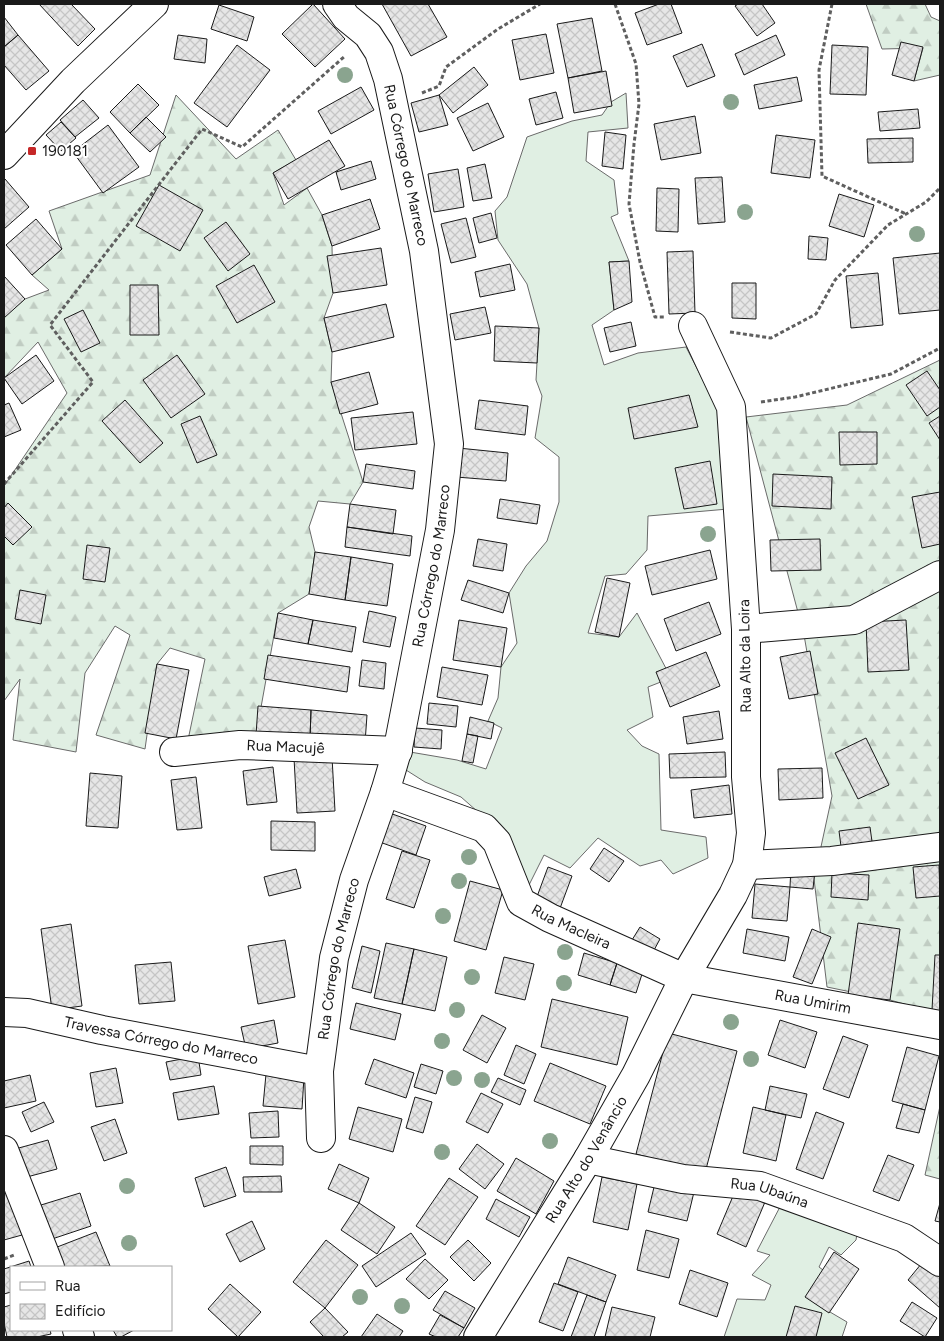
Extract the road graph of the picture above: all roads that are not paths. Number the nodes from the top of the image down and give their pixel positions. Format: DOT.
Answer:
graph roads {
  1 [pos="154,4"];
  2 [pos="337,4"];
  3 [pos="4,155"];
  4 [pos="693,326"];
  5 [pos="940,575"];
  6 [pos="746,629"];
  7 [pos="398,751"];
  8 [pos="174,752"];
  9 [pos="385,792"];
  10 [pos="940,847"];
  11 [pos="747,865"];
  12 [pos="684,978"];
  13 [pos="4,1012"];
  14 [pos="940,1025"];
  15 [pos="320,1071"];
  16 [pos="321,1138"];
  17 [pos="4,1150"];
  18 [pos="588,1159"];
  19 [pos="940,1262"];
  20 [pos="50,1266"];
  21 [pos="478,1337"];
  1 -- 3 [label="street"];
  2 -- 7 [label="street, Rua Córrego do Marreco"];
  4 -- 6 [label="street, Rua Alto da Loira"];
  5 -- 6 [label="street"];
  6 -- 11 [label="street, Rua Alto da Loira"];
  7 -- 8 [label="street, Rua Macujê"];
  7 -- 9 [label="street, Rua Córrego do Marreco"];
  9 -- 12 [label="street, Rua Macleira"];
  9 -- 15 [label="street, Rua Córrego do Marreco"];
  10 -- 11 [label="street"];
  11 -- 12 [label="street, Rua Alto da Loira"];
  12 -- 14 [label="street, Rua Umirim"];
  12 -- 18 [label="street, Rua Alto do Venâncio"];
  13 -- 15 [label="street, Travessa Córrego do Marreco"];
  15 -- 16 [label="street, Rua Córrego do Marreco"];
  17 -- 20 [label="street"];
  18 -- 19 [label="street, Rua Ubaúna"];
  18 -- 21 [label="street, Rua Alto do Venâncio"];
}
